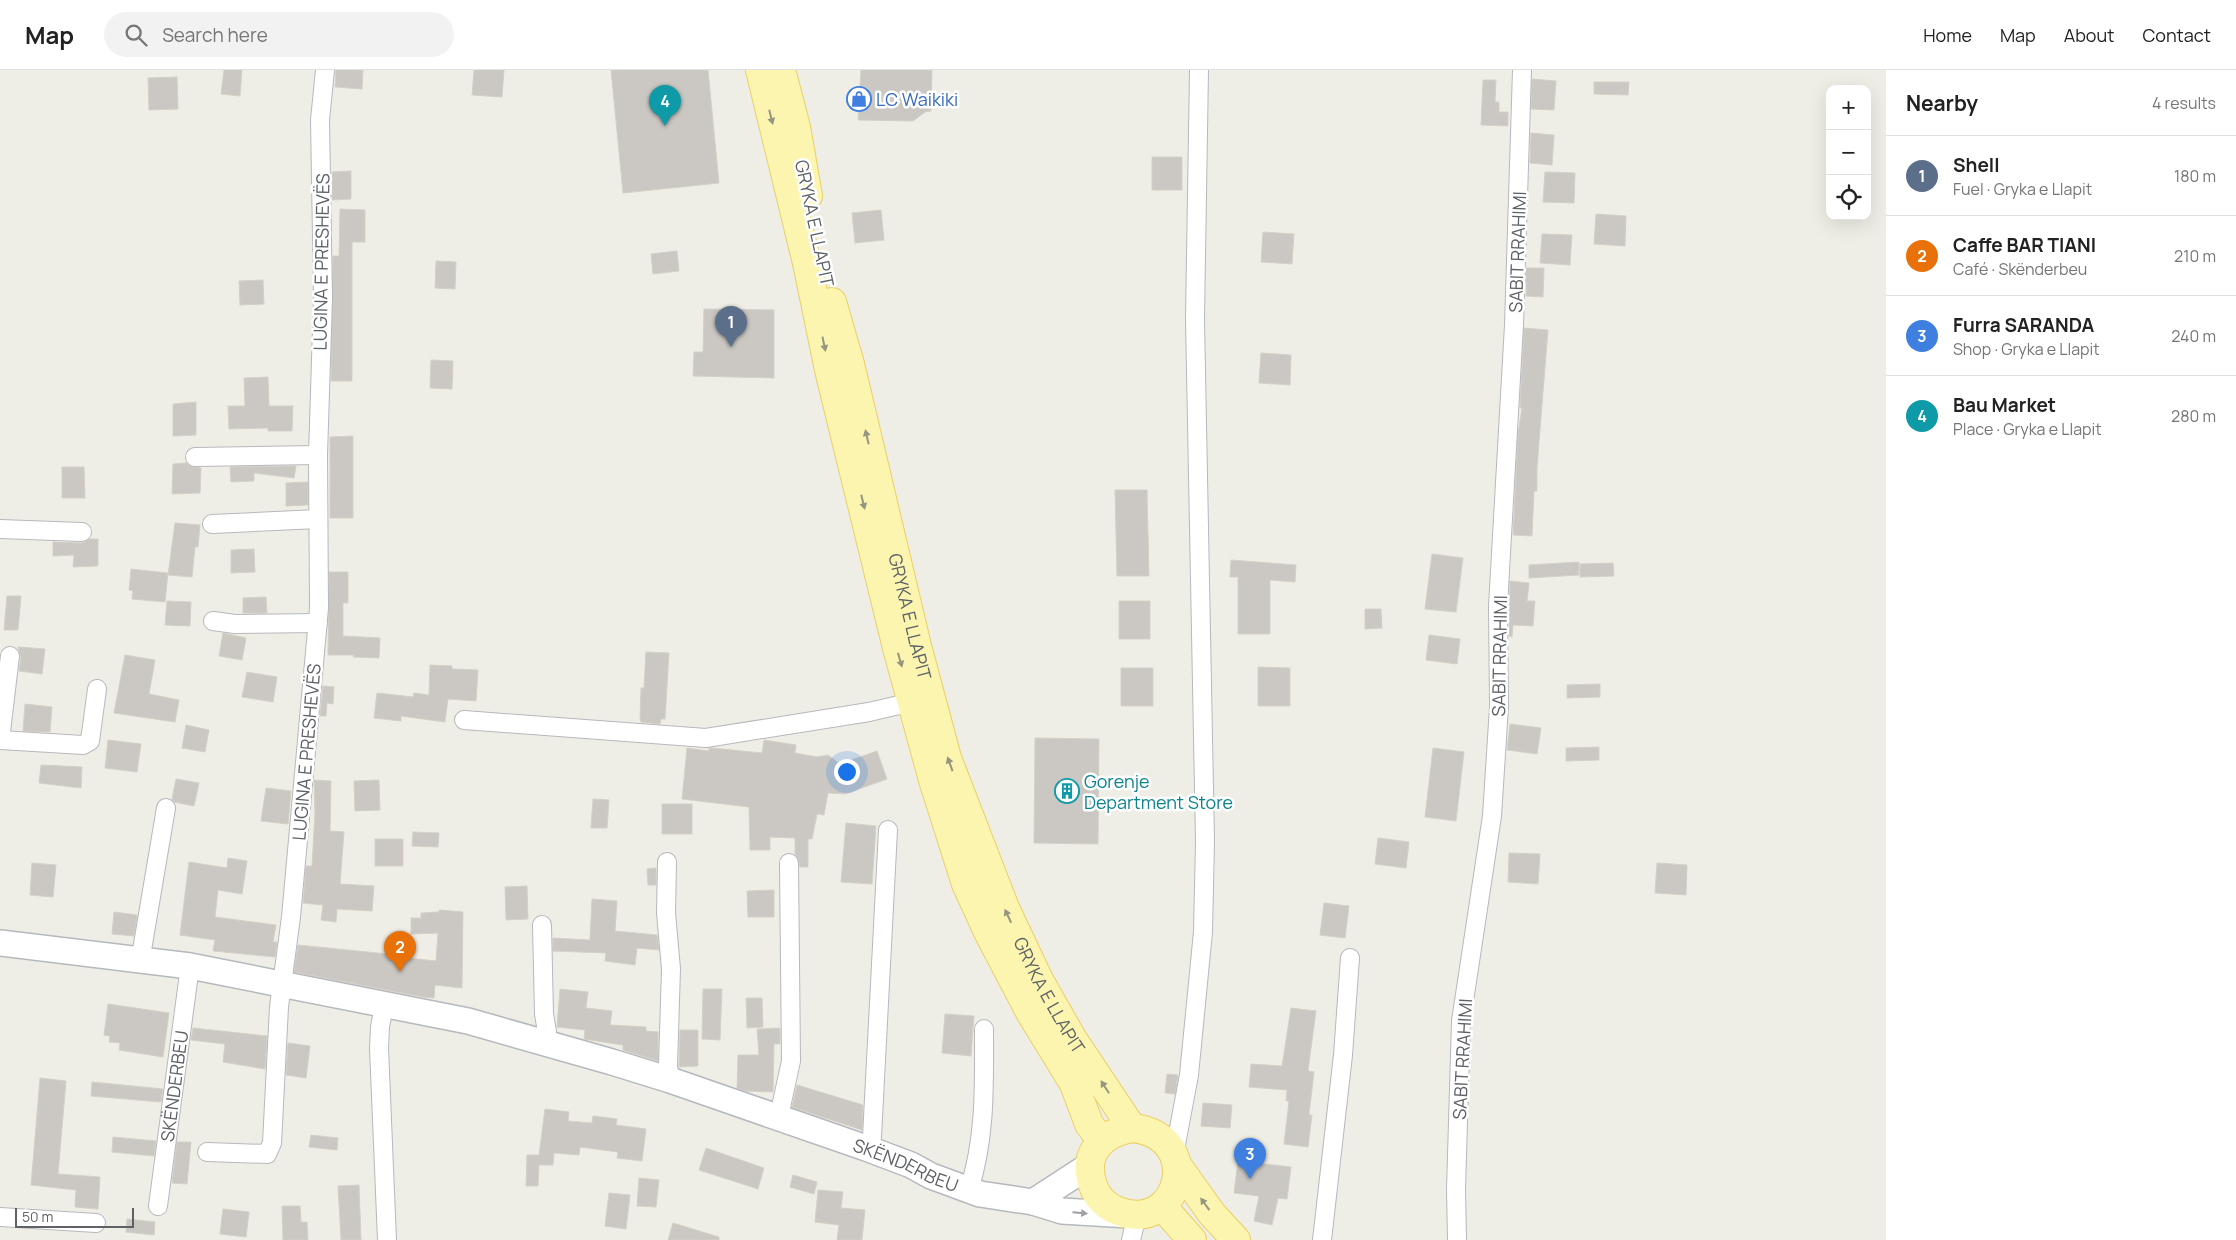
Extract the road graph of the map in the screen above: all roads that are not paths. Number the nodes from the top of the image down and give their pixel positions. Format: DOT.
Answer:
graph roads {
  1 [pos="325,70"];
  2 [pos="760,70"];
  3 [pos="781,70"];
  4 [pos="1199,70"];
  5 [pos="1522,70"];
  6 [pos="318,455"];
  7 [pos="195,457"];
  8 [pos="318,520"];
  9 [pos="212,524"];
  10 [pos="0,530"];
  11 [pos="82,532"];
  12 [pos="213,621"];
  13 [pos="318,623"];
  14 [pos="10,656"];
  15 [pos="96,689"];
  16 [pos="912,702"];
  17 [pos="464,720"];
  18 [pos="0,740"];
  19 [pos="166,808"];
  20 [pos="888,830"];
  21 [pos="667,862"];
  22 [pos="789,863"];
  23 [pos="542,924"];
  24 [pos="0,943"];
  25 [pos="1350,958"];
  26 [pos="136,959"];
  27 [pos="190,966"];
  28 [pos="282,984"];
  29 [pos="384,1006"];
  30 [pos="984,1029"];
  31 [pos="544,1042"];
  32 [pos="670,1080"];
  33 [pos="781,1118"];
  34 [pos="1132,1128"];
  35 [pos="1101,1140"];
  36 [pos="866,1148"];
  37 [pos="207,1152"];
  38 [pos="1176,1160"];
  39 [pos="1090,1165"];
  40 [pos="968,1190"];
  41 [pos="1033,1202"];
  42 [pos="158,1206"];
  43 [pos="0,1217"];
  44 [pos="1144,1220"];
  45 [pos="96,1222"];
  46 [pos="387,1240"];
  47 [pos="1192,1240"];
  48 [pos="1236,1240"];
  49 [pos="1322,1240"];
  50 [pos="1457,1240"];
  1 -- 6 [label="street, LUGINA E PRESHEVËS"];
  2 -- 16 [label="main road, GRYKA E LLAPIT, one-way"];
  34 -- 3 [label="main road, GRYKA E LLAPIT, one-way"];
  4 -- 38 [label="street"];
  5 -- 50 [label="street, SABIT RRAHIMI"];
  6 -- 7 [label="street"];
  6 -- 8 [label="street, LUGINA E PRESHEVËS"];
  8 -- 9 [label="street"];
  8 -- 13 [label="street, LUGINA E PRESHEVËS"];
  10 -- 11 [label="street"];
  12 -- 13 [label="street"];
  13 -- 28 [label="street, LUGINA E PRESHEVËS"];
  14 -- 18 [label="street"];
  15 -- 18 [label="street"];
  16 -- 17 [label="street, GRYKA E LLAPIT"];
  16 -- 35 [label="main road, GRYKA E LLAPIT"];
  19 -- 26 [label="street"];
  20 -- 36 [label="street"];
  21 -- 32 [label="street"];
  22 -- 33 [label="street"];
  23 -- 31 [label="street"];
  24 -- 26 [label="main road, SKËNDERBEU"];
  25 -- 49 [label="street"];
  26 -- 27 [label="main road, SKËNDERBEU"];
  27 -- 28 [label="main road, SKËNDERBEU"];
  27 -- 42 [label="street, SKËNDERBEU"];
  28 -- 29 [label="main road, SKËNDERBEU"];
  28 -- 37 [label="street, LUGINA E PRESHEVËS"];
  29 -- 31 [label="main road, SKËNDERBEU"];
  29 -- 46 [label="street"];
  30 -- 40 [label="street"];
  31 -- 32 [label="main road, SKËNDERBEU"];
  32 -- 33 [label="main road, SKËNDERBEU"];
  33 -- 36 [label="main road, SKËNDERBEU"];
  34 -- 35 [label="main road"];
  34 -- 38 [label="main road"];
  35 -- 39 [label="main road"];
  36 -- 40 [label="main road, SKËNDERBEU"];
  38 -- 44 [label="main road"];
  48 -- 38 [label="main road, one-way"];
  39 -- 41 [label="main road"];
  39 -- 44 [label="main road"];
  40 -- 41 [label="main road, SKËNDERBEU"];
  41 -- 44 [label="main road, SKËNDERBEU, one-way"];
  43 -- 45 [label="street"];
  44 -- 47 [label="main road"];
}
